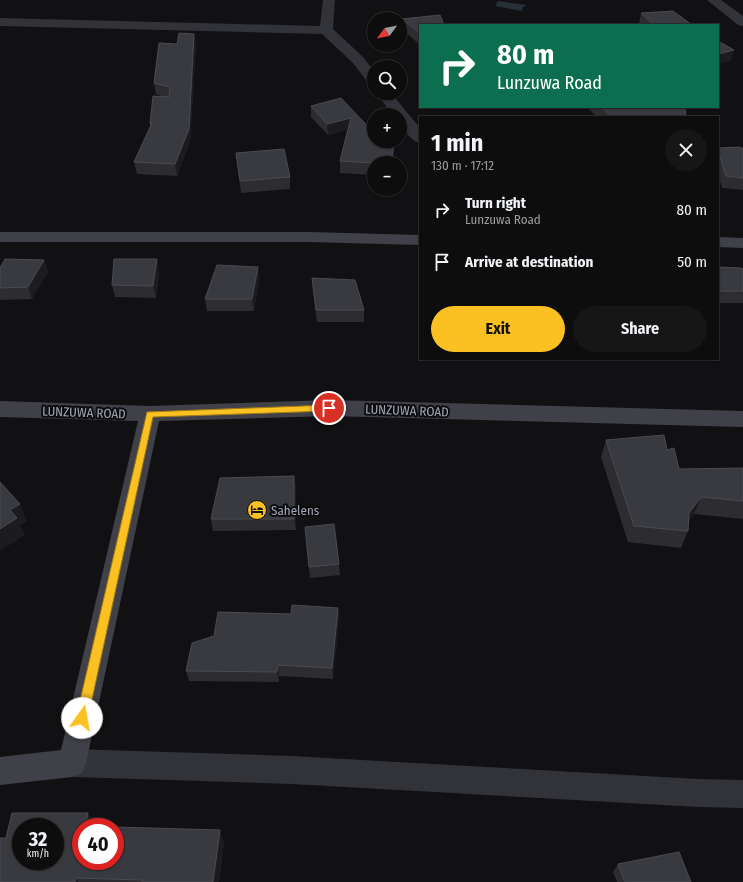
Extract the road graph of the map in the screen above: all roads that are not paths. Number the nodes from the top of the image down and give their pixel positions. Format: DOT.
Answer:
graph roads {
  1 [pos="329,0"];
  2 [pos="713,0"];
  3 [pos="0,22"];
  4 [pos="743,22"];
  5 [pos="326,30"];
  6 [pos="367,72"];
  7 [pos="390,100"];
  8 [pos="419,137"];
  9 [pos="0,237"];
  10 [pos="419,240"];
  11 [pos="719,242"];
  12 [pos="743,242"];
  13 [pos="0,409"];
  14 [pos="150,414"];
  15 [pos="743,419"];
  16 [pos="72,763"];
  17 [pos="0,771"];
  18 [pos="743,794"];
  1 -- 5 [label="street"];
  2 -- 4 [label="street"];
  3 -- 5 [label="street"];
  5 -- 6 [label="street"];
  7 -- 8 [label="street"];
  9 -- 10 [label="street"];
  11 -- 12 [label="street"];
  13 -- 14 [label="street, LUNZUWA ROAD"];
  14 -- 15 [label="street, LUNZUWA ROAD"];
  14 -- 16 [label="street"];
  16 -- 17 [label="street"];
  16 -- 18 [label="street"];
}
